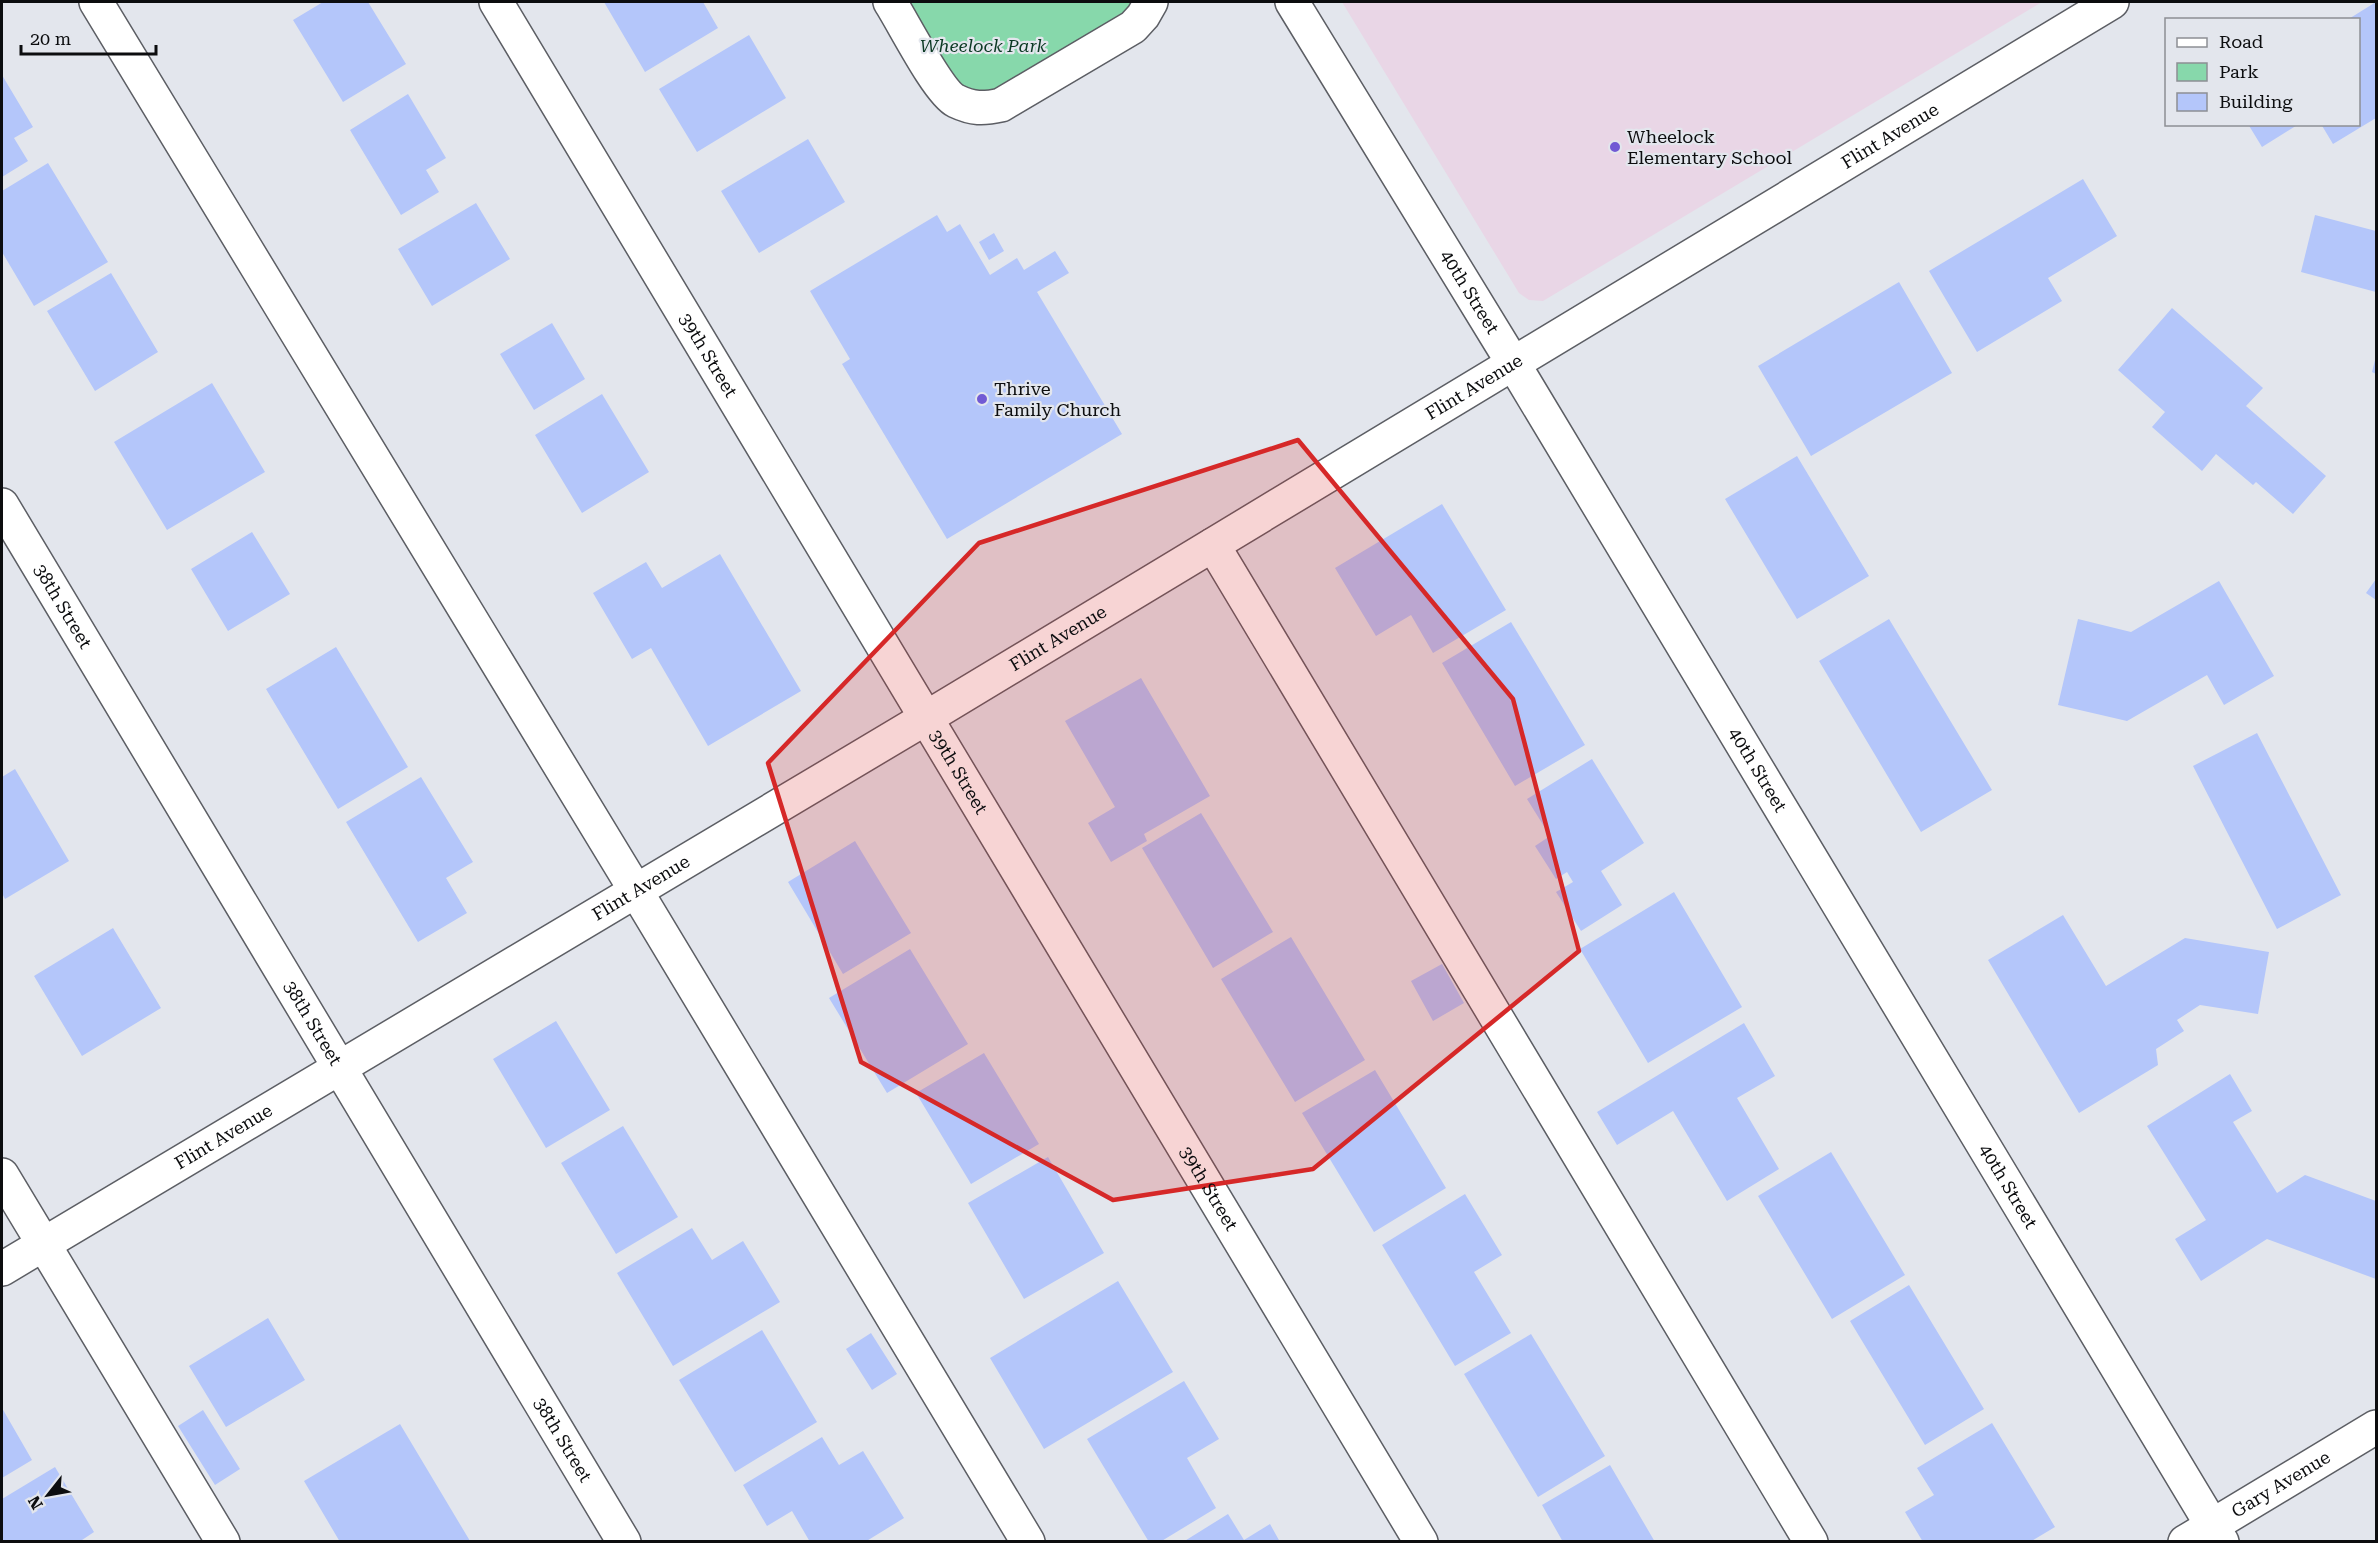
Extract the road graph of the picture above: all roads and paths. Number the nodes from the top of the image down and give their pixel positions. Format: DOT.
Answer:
graph roads {
  1 [pos="96,2"];
  2 [pos="496,2"];
  3 [pos="890,2"];
  4 [pos="1151,2"];
  5 [pos="1292,2"];
  6 [pos="2112,2"];
  7 [pos="1513,363"];
  8 [pos="2,505"];
  9 [pos="1213,544"];
  10 [pos="926,718"];
  11 [pos="636,891"];
  12 [pos="340,1069"];
  13 [pos="2,1175"];
  14 [pos="43,1245"];
  15 [pos="2,1269"];
  16 [pos="2376,1427"];
  17 [pos="2206,1536"];
  18 [pos="223,1542"];
  19 [pos="624,1542"];
  20 [pos="1028,1542"];
  21 [pos="1421,1542"];
  22 [pos="1811,1542"];
  1 -- 11 [label="street"];
  2 -- 10 [label="street, 39th Street"];
  3 -- 4 [label="street"];
  5 -- 7 [label="street, 40th Street"];
  6 -- 7 [label="street, Flint Avenue"];
  7 -- 9 [label="street, Flint Avenue"];
  7 -- 17 [label="street, 40th Street"];
  8 -- 12 [label="street, 38th Street"];
  9 -- 10 [label="street, Flint Avenue"];
  9 -- 22 [label="street"];
  10 -- 11 [label="street, Flint Avenue"];
  10 -- 21 [label="street, 39th Street"];
  11 -- 12 [label="street, Flint Avenue"];
  11 -- 20 [label="street"];
  12 -- 14 [label="street, Flint Avenue"];
  12 -- 19 [label="street, 38th Street"];
  13 -- 14 [label="street"];
  14 -- 15 [label="street, Flint Avenue"];
  14 -- 18 [label="street"];
  16 -- 17 [label="street, Gary Avenue"];
}
